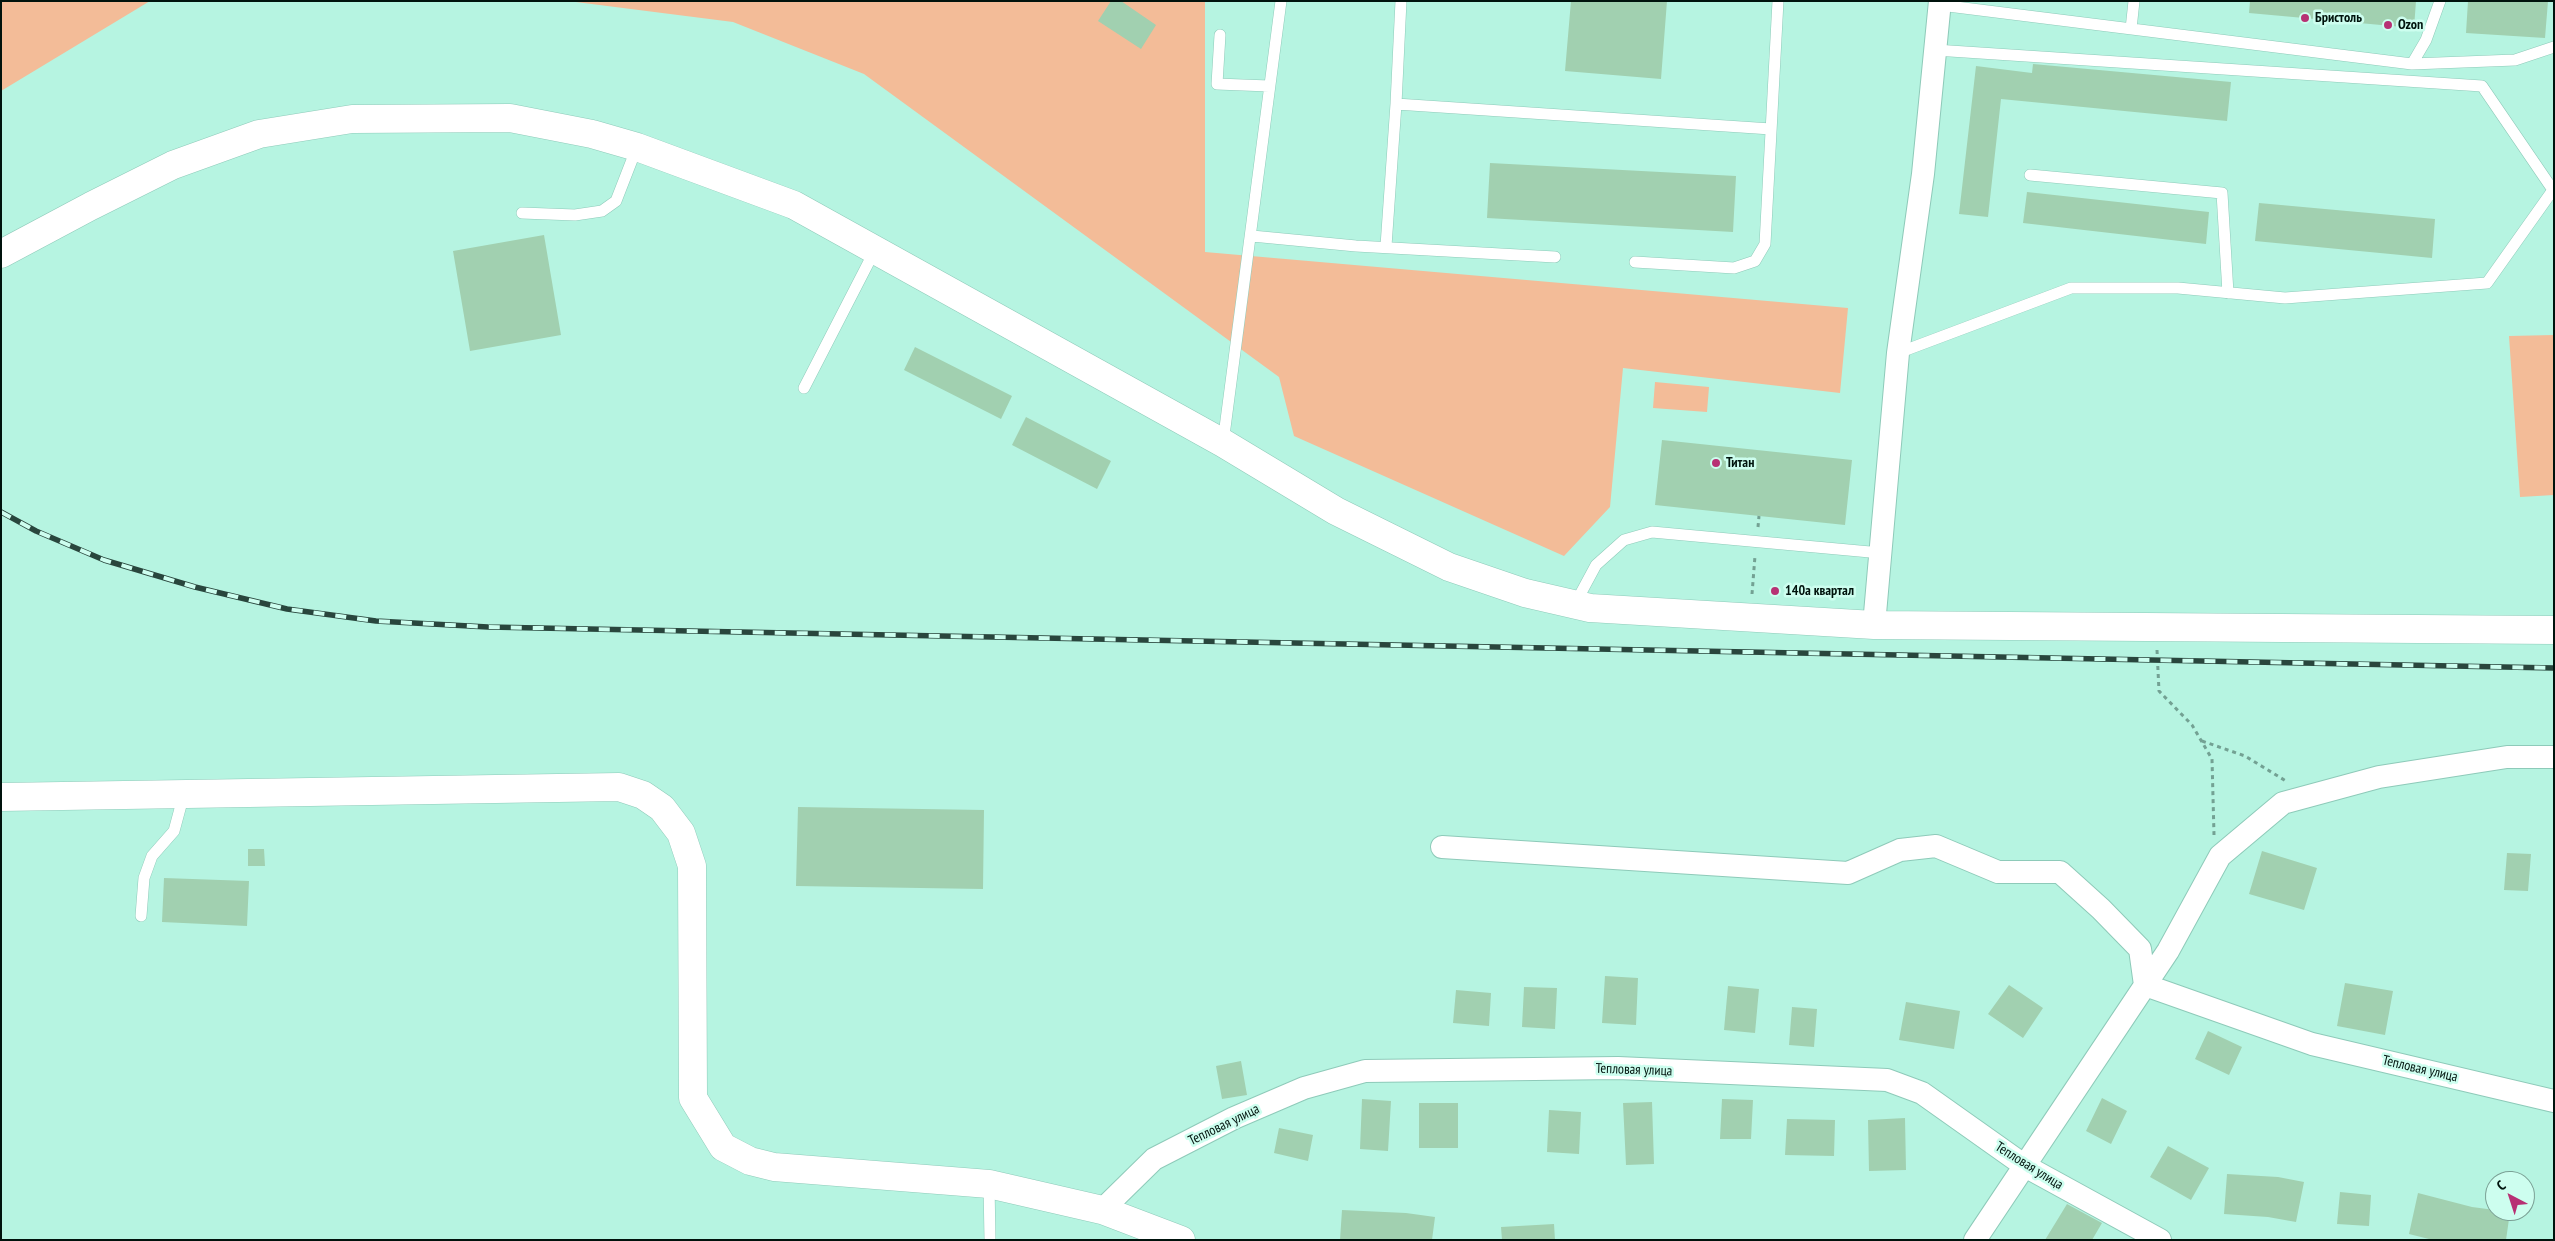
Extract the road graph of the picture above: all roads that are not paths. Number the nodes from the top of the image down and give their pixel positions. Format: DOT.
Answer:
graph roads {
  1 [pos="1281,1"];
  2 [pos="1401,1"];
  3 [pos="1778,1"];
  4 [pos="2134,1"];
  5 [pos="2440,1"];
  6 [pos="1940,3"];
  7 [pos="2131,29"];
  8 [pos="1220,35"];
  9 [pos="2554,47"];
  10 [pos="1935,50"];
  11 [pos="2412,64"];
  12 [pos="1269,86"];
  13 [pos="1396,104"];
  14 [pos="1771,129"];
  15 [pos="637,147"];
  16 [pos="2030,175"];
  17 [pos="522,213"];
  18 [pos="1252,236"];
  19 [pos="1386,246"];
  20 [pos="875,250"];
  21 [pos="1,254"];
  22 [pos="1555,257"];
  23 [pos="1635,262"];
  24 [pos="2228,293"];
  25 [pos="1898,352"];
  26 [pos="804,388"];
  27 [pos="1223,443"];
  28 [pos="1881,553"];
  29 [pos="1575,604"];
  30 [pos="1874,625"];
  31 [pos="2554,630"];
  32 [pos="2554,757"];
  33 [pos="184,794"];
  34 [pos="1,796"];
  35 [pos="1442,847"];
  36 [pos="140,916"];
  37 [pos="2145,985"];
  38 [pos="2554,1101"];
  39 [pos="2025,1166"];
  40 [pos="989,1184"];
  41 [pos="1102,1210"];
  42 [pos="990,1240"];
  43 [pos="1182,1240"];
  44 [pos="1975,1240"];
  45 [pos="2160,1240"];
  1 -- 12 [label="lane"];
  2 -- 13 [label="lane"];
  3 -- 14 [label="lane"];
  4 -- 7 [label="lane"];
  5 -- 11 [label="lane"];
  6 -- 7 [label="lane"];
  6 -- 10 [label="street"];
  7 -- 11 [label="lane"];
  8 -- 12 [label="lane"];
  9 -- 11 [label="lane"];
  10 -- 24 [label="lane"];
  10 -- 25 [label="street"];
  12 -- 18 [label="lane"];
  13 -- 14 [label="lane"];
  13 -- 19 [label="lane"];
  14 -- 23 [label="lane"];
  15 -- 17 [label="lane"];
  15 -- 20 [label="street"];
  15 -- 21 [label="street"];
  16 -- 24 [label="lane"];
  18 -- 19 [label="lane"];
  18 -- 27 [label="lane"];
  19 -- 22 [label="lane"];
  20 -- 26 [label="lane"];
  20 -- 27 [label="street"];
  24 -- 25 [label="lane"];
  25 -- 28 [label="street"];
  27 -- 29 [label="street"];
  28 -- 29 [label="lane"];
  28 -- 30 [label="street"];
  29 -- 30 [label="street"];
  30 -- 31 [label="street"];
  32 -- 37 [label="street"];
  33 -- 34 [label="street"];
  33 -- 36 [label="lane"];
  33 -- 40 [label="street"];
  35 -- 37 [label="street"];
  37 -- 38 [label="street, Тепловая улица"];
  37 -- 39 [label="street"];
  39 -- 41 [label="street, Тепловая улица"];
  39 -- 44 [label="street"];
  39 -- 45 [label="street, Тепловая улица"];
  40 -- 41 [label="street"];
  40 -- 42 [label="lane"];
  41 -- 43 [label="street"];
}
